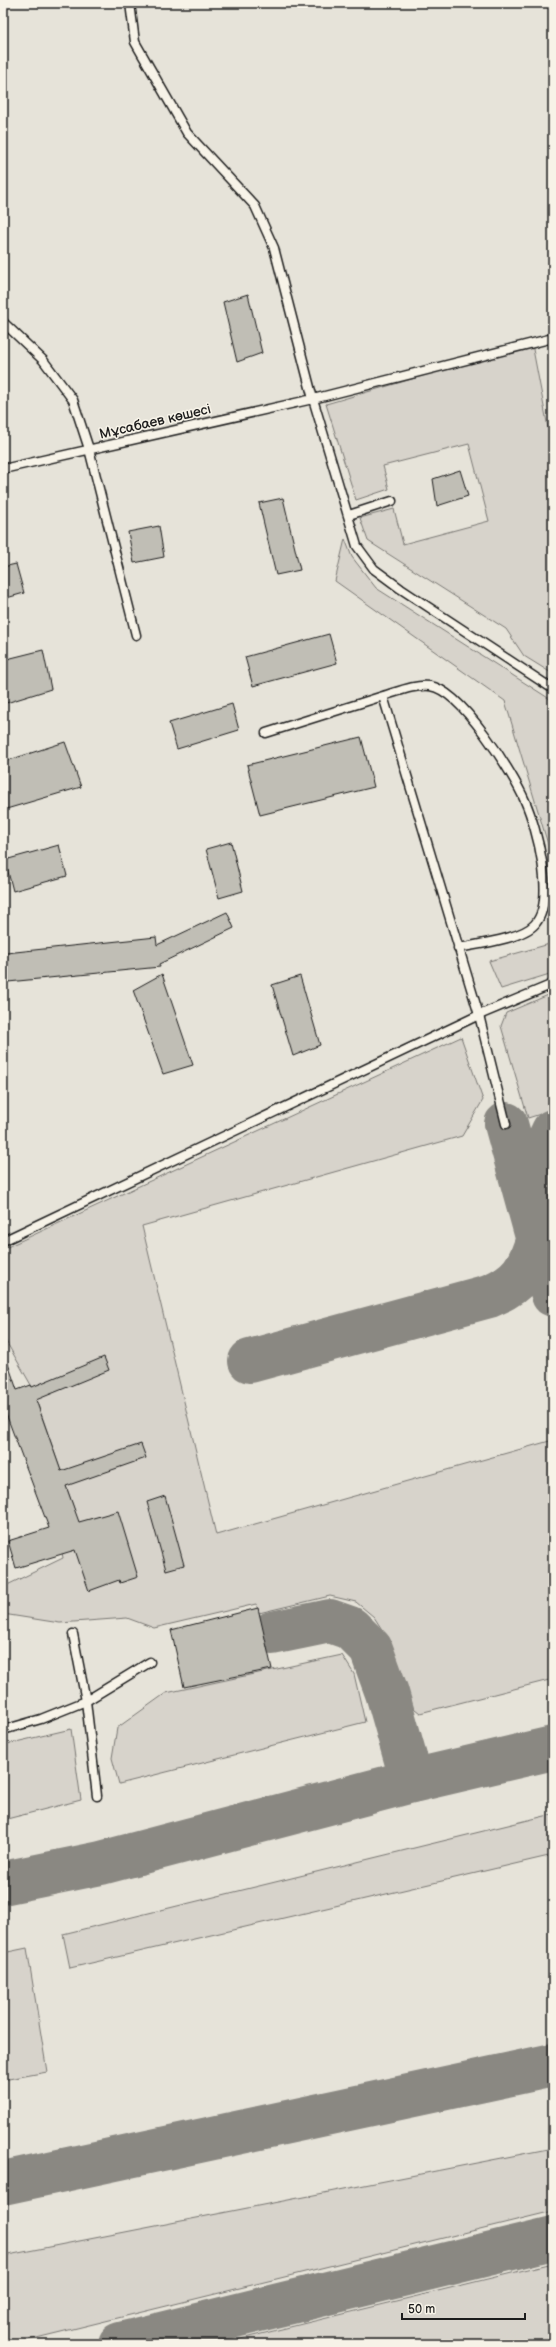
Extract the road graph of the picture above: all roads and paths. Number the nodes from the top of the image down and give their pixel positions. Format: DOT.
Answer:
graph roads {
  1 [pos="130,3"];
  2 [pos="3,322"];
  3 [pos="553,338"];
  4 [pos="313,399"];
  5 [pos="88,449"];
  6 [pos="3,468"];
  7 [pos="392,501"];
  8 [pos="349,515"];
  9 [pos="136,634"];
  10 [pos="553,690"];
  11 [pos="383,696"];
  12 [pos="266,733"];
  13 [pos="458,948"];
  14 [pos="553,984"];
  15 [pos="479,1015"];
  16 [pos="506,1124"];
  17 [pos="3,1241"];
  18 [pos="73,1634"];
  19 [pos="150,1662"];
  20 [pos="86,1701"];
  21 [pos="3,1730"];
  22 [pos="97,1796"];
  1 -- 4 [label="lane"];
  2 -- 5 [label="lane"];
  3 -- 4 [label="lane, Мұсабаев көшесі"];
  4 -- 5 [label="lane, Мұсабаев көшесі"];
  4 -- 8 [label="lane"];
  5 -- 6 [label="lane, Мұсабаев көшесі"];
  5 -- 9 [label="lane"];
  7 -- 8 [label="lane"];
  8 -- 10 [label="lane"];
  11 -- 12 [label="lane"];
  11 -- 13 [label="lane"];
  11 -- 13 [label="lane"];
  13 -- 15 [label="lane"];
  14 -- 15 [label="lane"];
  15 -- 16 [label="lane"];
  15 -- 17 [label="lane"];
  18 -- 20 [label="lane"];
  19 -- 20 [label="lane"];
  20 -- 21 [label="lane"];
  20 -- 22 [label="lane"];
}
